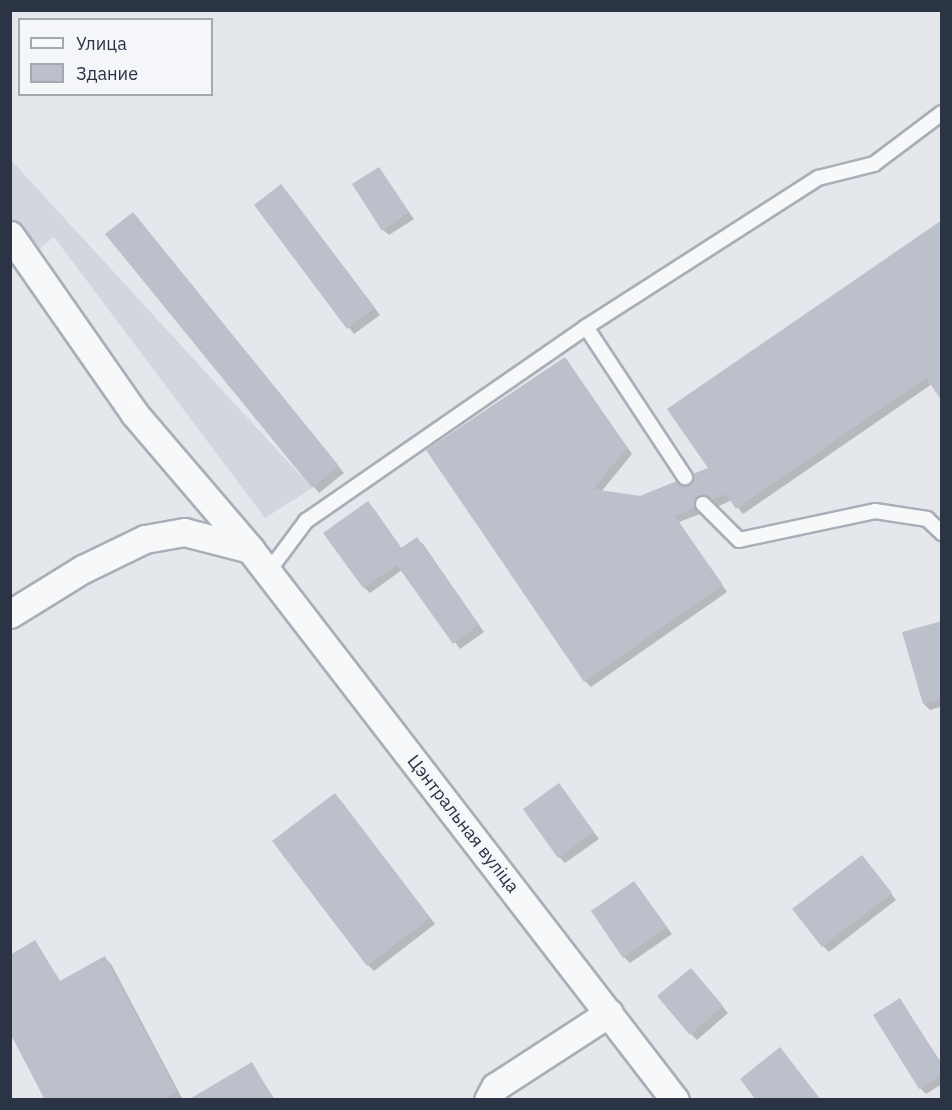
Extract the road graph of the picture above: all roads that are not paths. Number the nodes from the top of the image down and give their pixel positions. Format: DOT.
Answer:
graph roads {
  1 [pos="942,113"];
  2 [pos="10,235"];
  3 [pos="586,327"];
  4 [pos="686,477"];
  5 [pos="703,504"];
  6 [pos="942,533"];
  7 [pos="250,549"];
  8 [pos="268,572"];
  9 [pos="10,614"];
  10 [pos="609,1013"];
  11 [pos="488,1100"];
  12 [pos="675,1100"];
  1 -- 3 [label="lane"];
  2 -- 7 [label="street, Цэнтральная вуліца"];
  3 -- 4 [label="lane"];
  3 -- 8 [label="lane"];
  5 -- 6 [label="lane"];
  7 -- 8 [label="street, Цэнтральная вуліца"];
  7 -- 9 [label="street"];
  8 -- 10 [label="street, Цэнтральная вуліца"];
  10 -- 11 [label="street"];
  10 -- 12 [label="street, Цэнтральная вуліца"];
}
